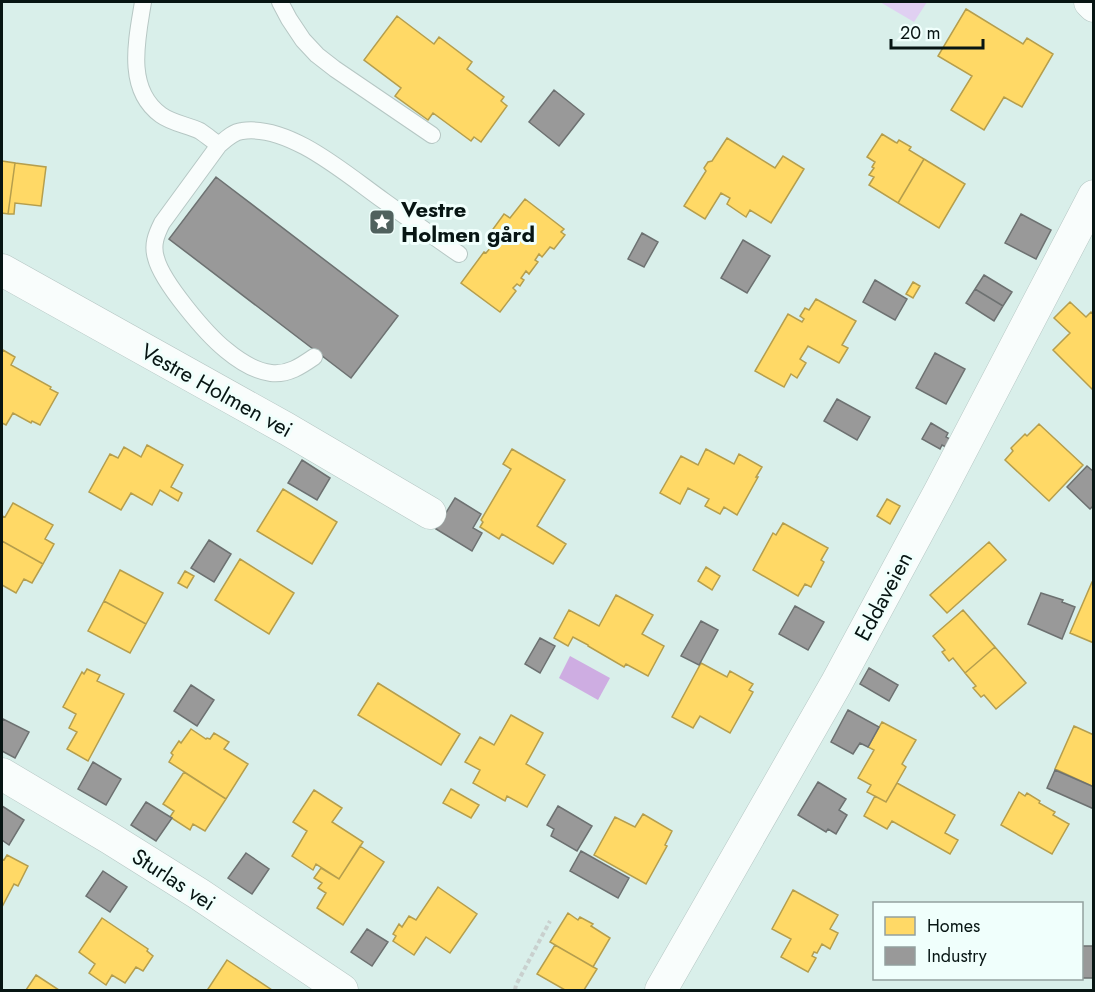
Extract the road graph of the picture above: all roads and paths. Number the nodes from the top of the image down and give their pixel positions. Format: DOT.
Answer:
graph roads {
  1 [pos="143,2"];
  2 [pos="280,2"];
  3 [pos="1090,2"];
  4 [pos="1094,6"];
  5 [pos="432,135"];
  6 [pos="219,145"];
  7 [pos="1094,196"];
  8 [pos="459,254"];
  9 [pos="2,270"];
  10 [pos="314,357"];
  11 [pos="430,513"];
  12 [pos="2,774"];
  13 [pos="550,921"];
  14 [pos="342,990"];
  15 [pos="515,990"];
  16 [pos="661,990"];
  1 -- 6 [label="lane"];
  2 -- 5 [label="lane"];
  3 -- 4 [label="street"];
  6 -- 8 [label="lane"];
  6 -- 10 [label="lane"];
  7 -- 16 [label="street, Eddaveien"];
  9 -- 11 [label="street, Vestre Holmen vei"];
  12 -- 14 [label="street, Sturlas vei"];
  13 -- 15 [label="path"];
}
